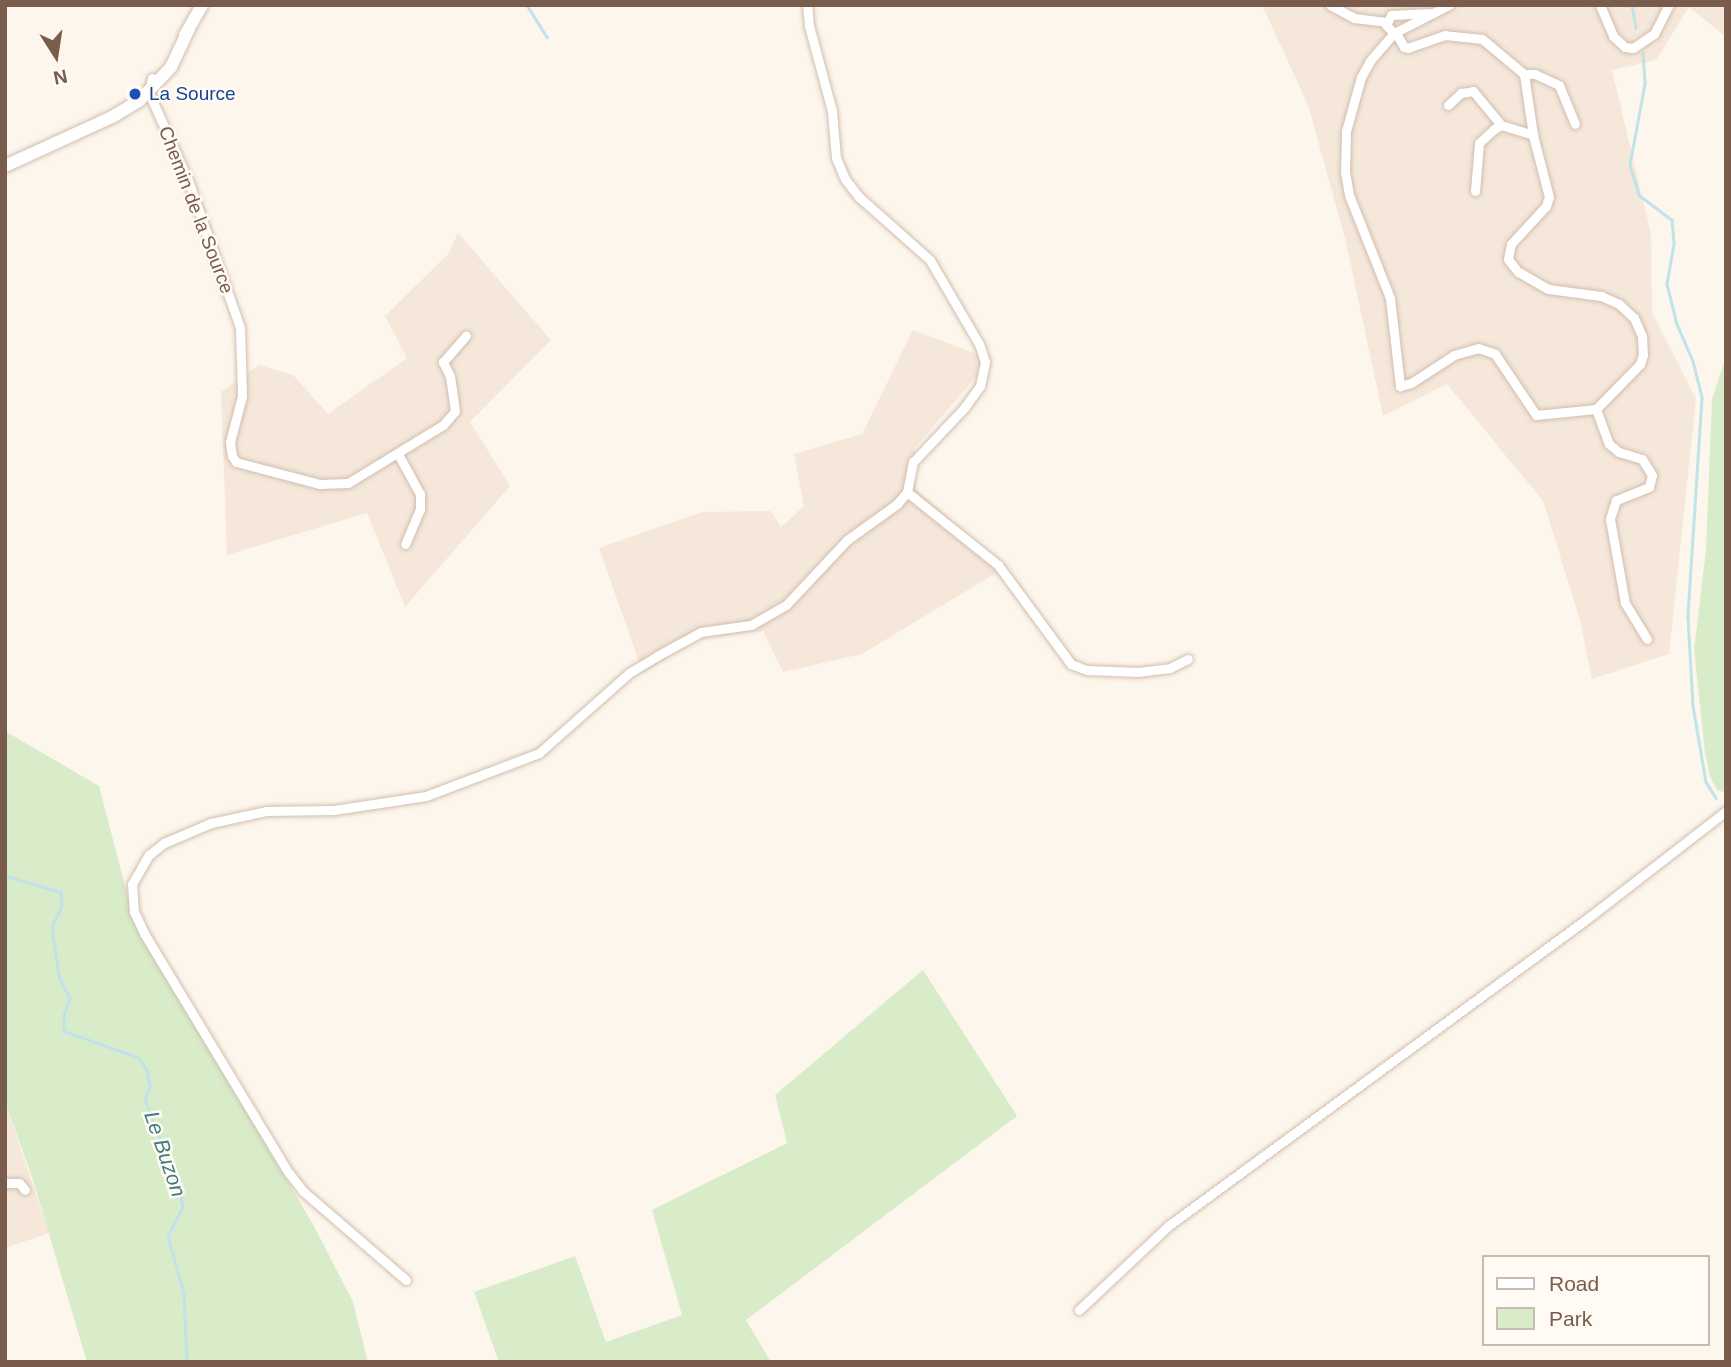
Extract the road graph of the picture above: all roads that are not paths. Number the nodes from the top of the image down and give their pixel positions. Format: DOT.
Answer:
graph roads {
  1 [pos="202,5"];
  2 [pos="807,5"];
  3 [pos="1329,5"];
  4 [pos="1449,5"];
  5 [pos="1600,5"];
  6 [pos="1669,5"];
  7 [pos="1432,13"];
  8 [pos="1401,16"];
  9 [pos="1386,22"];
  10 [pos="189,29"];
  11 [pos="1398,32"];
  12 [pos="1524,74"];
  13 [pos="152,78"];
  14 [pos="149,93"];
  15 [pos="1448,106"];
  16 [pos="1575,124"];
  17 [pos="1501,125"];
  18 [pos="71,135"];
  19 [pos="1534,135"];
  20 [pos="5,166"];
  21 [pos="1475,191"];
  22 [pos="466,336"];
  23 [pos="1596,409"];
  24 [pos="398,454"];
  25 [pos="907,492"];
  26 [pos="405,544"];
  27 [pos="1647,639"];
  28 [pos="1188,659"];
  29 [pos="1726,811"];
  30 [pos="5,1183"];
  31 [pos="25,1190"];
  32 [pos="406,1280"];
  33 [pos="1079,1310"];
  1 -- 10 [label="main road"];
  2 -- 25 [label="street"];
  3 -- 9 [label="street"];
  4 -- 7 [label="street"];
  5 -- 6 [label="street"];
  7 -- 8 [label="street"];
  7 -- 11 [label="street"];
  8 -- 9 [label="street"];
  8 -- 11 [label="street"];
  9 -- 11 [label="street"];
  10 -- 13 [label="main road"];
  10 -- 14 [label="main road"];
  11 -- 12 [label="street"];
  11 -- 23 [label="street"];
  12 -- 16 [label="street"];
  12 -- 19 [label="street"];
  13 -- 14 [label="street"];
  13 -- 18 [label="main road"];
  14 -- 18 [label="main road"];
  14 -- 24 [label="street, Chemin de la Source"];
  15 -- 17 [label="street"];
  17 -- 19 [label="street"];
  17 -- 21 [label="street"];
  18 -- 20 [label="main road"];
  19 -- 23 [label="street"];
  22 -- 24 [label="street"];
  23 -- 27 [label="street"];
  24 -- 26 [label="street"];
  25 -- 28 [label="street"];
  25 -- 32 [label="street"];
  29 -- 33 [label="street"];
  30 -- 31 [label="street"];
}
